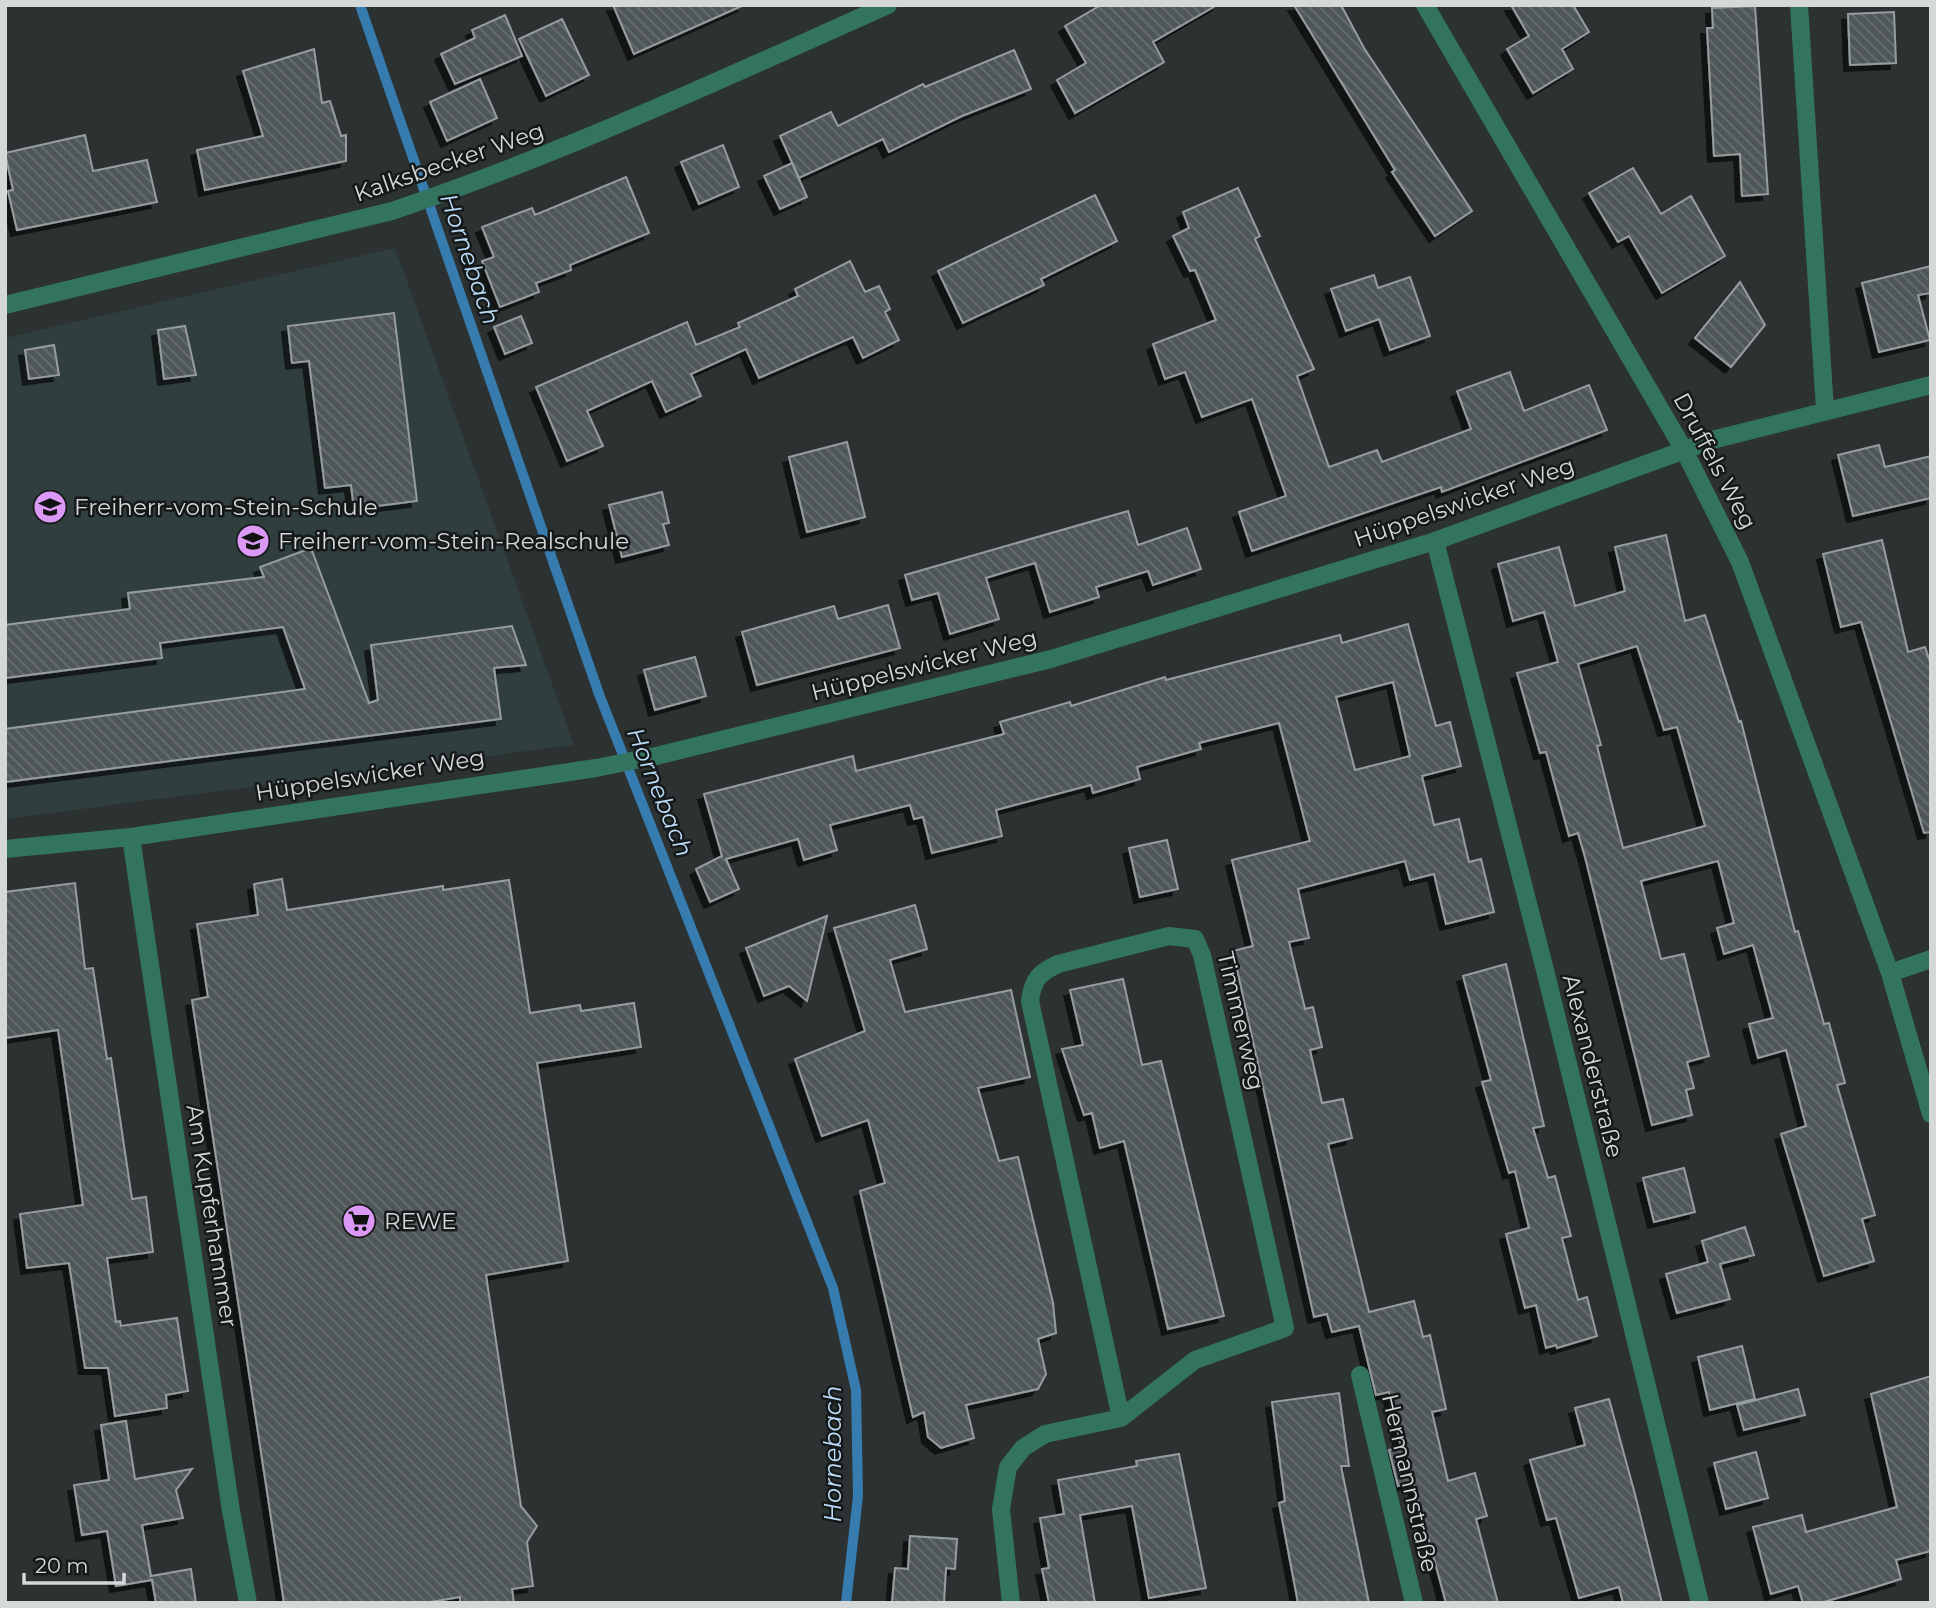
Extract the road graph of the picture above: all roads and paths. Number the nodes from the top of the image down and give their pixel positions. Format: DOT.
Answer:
graph roads {
  1 [pos="888,5"];
  2 [pos="1425,5"];
  3 [pos="1799,5"];
  4 [pos="5,305"];
  5 [pos="1931,385"];
  6 [pos="1825,410"];
  7 [pos="1684,450"];
  8 [pos="1435,541"];
  9 [pos="131,837"];
  10 [pos="5,849"];
  11 [pos="1931,960"];
  12 [pos="1890,973"];
  13 [pos="1931,1114"];
  14 [pos="1360,1375"];
  15 [pos="1121,1418"];
  16 [pos="248,1603"];
  17 [pos="1011,1603"];
  18 [pos="1414,1603"];
  19 [pos="1700,1603"];
  1 -- 4 [label="street, Kalksbecker Weg"];
  2 -- 7 [label="street, Druffels Weg"];
  3 -- 6 [label="street"];
  5 -- 6 [label="street, Hüppelswicker Weg"];
  6 -- 7 [label="street, Hüppelswicker Weg"];
  7 -- 8 [label="street, Hüppelswicker Weg"];
  7 -- 12 [label="street, Druffels Weg"];
  8 -- 9 [label="street, Hüppelswicker Weg"];
  8 -- 19 [label="street, Alexanderstraße"];
  9 -- 10 [label="street, Hüppelswicker Weg"];
  9 -- 16 [label="street, Am Kupferhammer"];
  11 -- 12 [label="street"];
  12 -- 13 [label="street, Druffels Weg"];
  14 -- 18 [label="street, Hermannstraße"];
  15 -- 15 [label="street, Timmerweg"];
  15 -- 17 [label="street, Timmerweg"];
}
